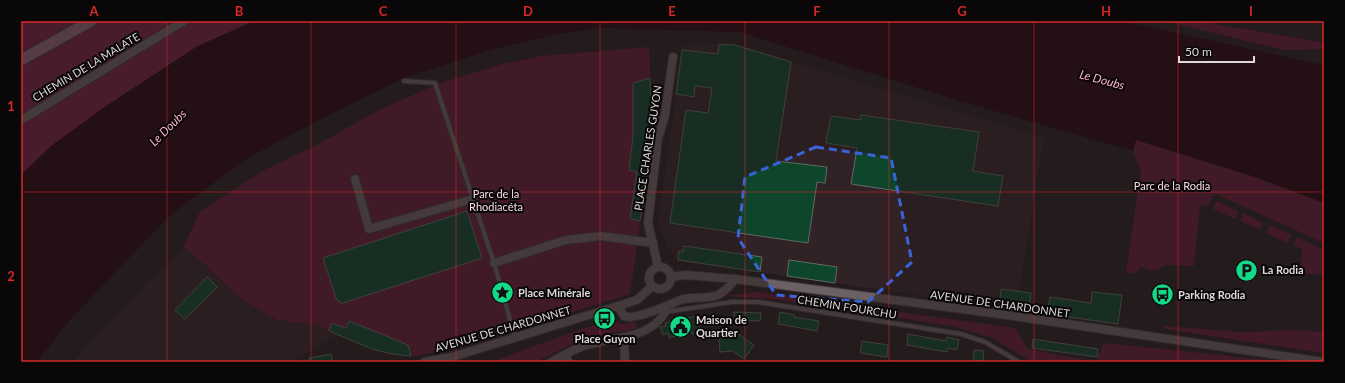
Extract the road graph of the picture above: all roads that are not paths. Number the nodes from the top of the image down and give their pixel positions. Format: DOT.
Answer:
graph roads {
  1 [pos="92,21"];
  2 [pos="184,21"];
  3 [pos="673,57"];
  4 [pos="21,60"];
  5 [pos="404,81"];
  6 [pos="21,120"];
  7 [pos="355,179"];
  8 [pos="473,199"];
  9 [pos="653,243"];
  10 [pos="494,263"];
  11 [pos="658,266"];
  12 [pos="672,277"];
  13 [pos="735,279"];
  14 [pos="652,286"];
  15 [pos="618,306"];
  16 [pos="664,310"];
  17 [pos="624,337"];
  18 [pos="515,338"];
  19 [pos="567,358"];
  20 [pos="424,362"];
  21 [pos="551,362"];
  22 [pos="625,362"];
  23 [pos="1020,362"];
  24 [pos="1324,362"];
  1 -- 4 [label="main road"];
  2 -- 6 [label="street, CHEMIN DE LA MALATE"];
  3 -- 9 [label="street, PLACE CHARLES GUYON"];
  5 -- 8 [label="lane"];
  7 -- 8 [label="street"];
  8 -- 10 [label="lane"];
  9 -- 10 [label="street"];
  9 -- 11 [label="street, PLACE CHARLES GUYON"];
  10 -- 18 [label="lane"];
  11 -- 12 [label="street"];
  11 -- 14 [label="street"];
  12 -- 13 [label="street, AVENUE DE CHARDONNET"];
  12 -- 14 [label="street"];
  13 -- 16 [label="street"];
  13 -- 24 [label="street, AVENUE DE CHARDONNET"];
  14 -- 15 [label="street, AVENUE DE CHARDONNET"];
  15 -- 16 [label="street"];
  15 -- 18 [label="street, AVENUE DE CHARDONNET"];
  16 -- 17 [label="street"];
  16 -- 23 [label="lane, CHEMIN FOURCHU"];
  17 -- 19 [label="street"];
  17 -- 22 [label="street"];
  18 -- 20 [label="street, AVENUE DE CHARDONNET"];
  19 -- 21 [label="street"];
}
